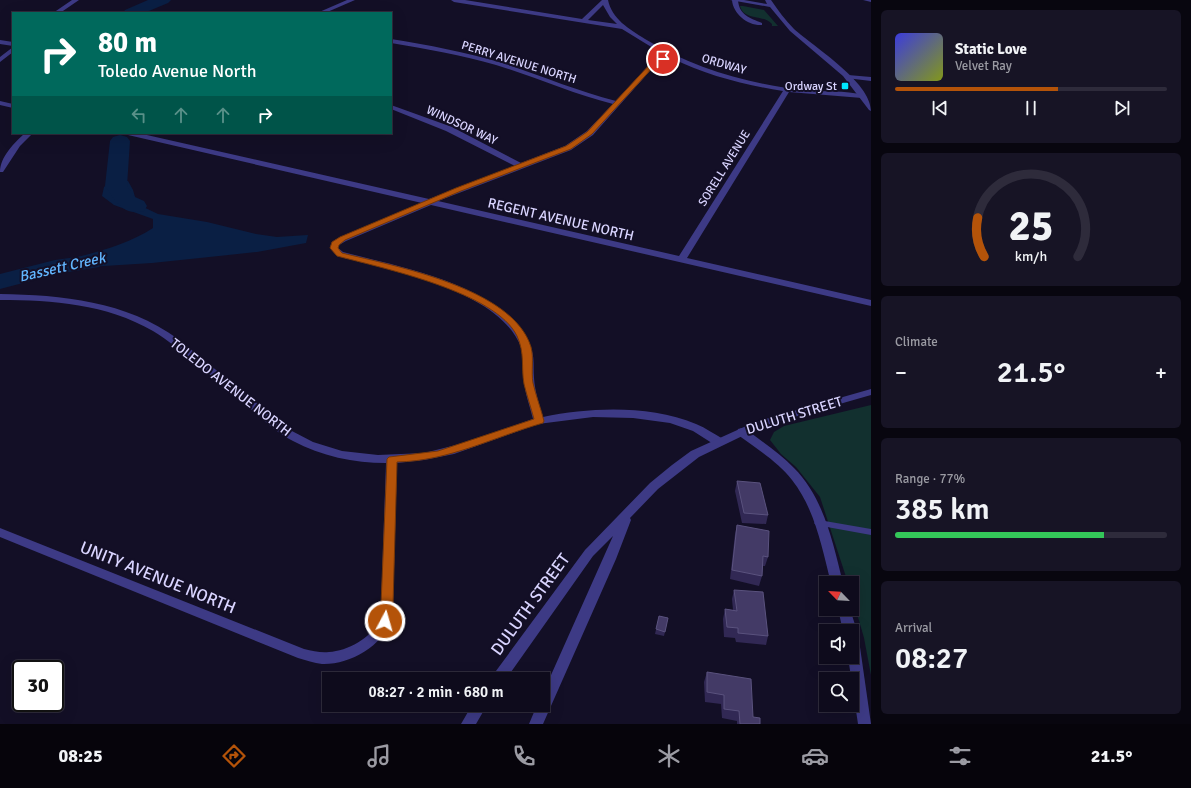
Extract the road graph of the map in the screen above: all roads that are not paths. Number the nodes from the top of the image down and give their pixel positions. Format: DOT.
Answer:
graph roads {
  1 [pos="75,0"];
  2 [pos="352,0"];
  3 [pos="454,0"];
  4 [pos="605,0"];
  5 [pos="734,0"];
  6 [pos="738,0"];
  7 [pos="761,0"];
  8 [pos="768,0"];
  9 [pos="866,0"];
  10 [pos="871,0"];
  11 [pos="772,6"];
  12 [pos="57,12"];
  13 [pos="322,12"];
  14 [pos="583,20"];
  15 [pos="760,24"];
  16 [pos="624,27"];
  17 [pos="392,41"];
  18 [pos="0,42"];
  19 [pos="12,44"];
  20 [pos="12,50"];
  21 [pos="670,56"];
  22 [pos="0,60"];
  23 [pos="848,77"];
  24 [pos="871,79"];
  25 [pos="787,89"];
  26 [pos="862,96"];
  27 [pos="0,103"];
  28 [pos="616,103"];
  29 [pos="12,106"];
  30 [pos="392,107"];
  31 [pos="871,109"];
  32 [pos="28,134"];
  33 [pos="132,134"];
  34 [pos="521,166"];
  35 [pos="0,170"];
  36 [pos="429,202"];
  37 [pos="681,260"];
  38 [pos="0,297"];
  39 [pos="871,303"];
  40 [pos="871,392"];
  41 [pos="539,421"];
  42 [pos="742,432"];
  43 [pos="719,442"];
  44 [pos="392,459"];
  45 [pos="626,516"];
  46 [pos="819,523"];
  47 [pos="0,532"];
  48 [pos="871,532"];
  49 [pos="835,576"];
  50 [pos="856,664"];
  51 [pos="503,672"];
  52 [pos="476,712"];
  53 [pos="468,724"];
  54 [pos="536,724"];
  55 [pos="865,724"];
  1 -- 12 [label="street"];
  2 -- 13 [label="street"];
  3 -- 14 [label="street"];
  4 -- 14 [label="street, ORDWAY"];
  4 -- 16 [label="street, ORDWAY"];
  5 -- 6 [label="street"];
  5 -- 11 [label="street"];
  5 -- 15 [label="street"];
  7 -- 8 [label="street"];
  8 -- 11 [label="street"];
  9 -- 10 [label="street"];
  11 -- 23 [label="street"];
  14 -- 16 [label="street"];
  16 -- 21 [label="street, ORDWAY"];
  17 -- 28 [label="street, PERRY AVENUE NORTH"];
  18 -- 19 [label="street"];
  20 -- 22 [label="street"];
  21 -- 25 [label="street, ORDWAY"];
  21 -- 28 [label="street"];
  23 -- 24 [label="street"];
  23 -- 26 [label="street"];
  25 -- 26 [label="street, ORDWAY"];
  25 -- 37 [label="street, SORELL AVENUE"];
  26 -- 31 [label="street"];
  27 -- 29 [label="street"];
  28 -- 34 [label="street"];
  30 -- 34 [label="street, WINDSOR WAY"];
  32 -- 35 [label="street"];
  33 -- 36 [label="street, REGENT AVENUE NORTH"];
  34 -- 36 [label="street"];
  36 -- 37 [label="street, REGENT AVENUE NORTH"];
  36 -- 41 [label="street"];
  37 -- 39 [label="street, REGENT AVENUE NORTH"];
  38 -- 44 [label="street, TOLEDO AVENUE NORTH"];
  40 -- 42 [label="street, DULUTH STREET"];
  41 -- 43 [label="street, TOLEDO AVENUE NORTH"];
  41 -- 44 [label="street, TOLEDO AVENUE NORTH"];
  42 -- 43 [label="street, DULUTH STREET"];
  42 -- 46 [label="street"];
  43 -- 45 [label="street, DULUTH STREET"];
  44 -- 47 [label="street, UNITY AVENUE NORTH"];
  45 -- 51 [label="street, DULUTH STREET"];
  45 -- 54 [label="street, DULUTH STREET"];
  46 -- 48 [label="lane"];
  46 -- 49 [label="street"];
  50 -- 55 [label="street"];
  52 -- 53 [label="street"];
}
